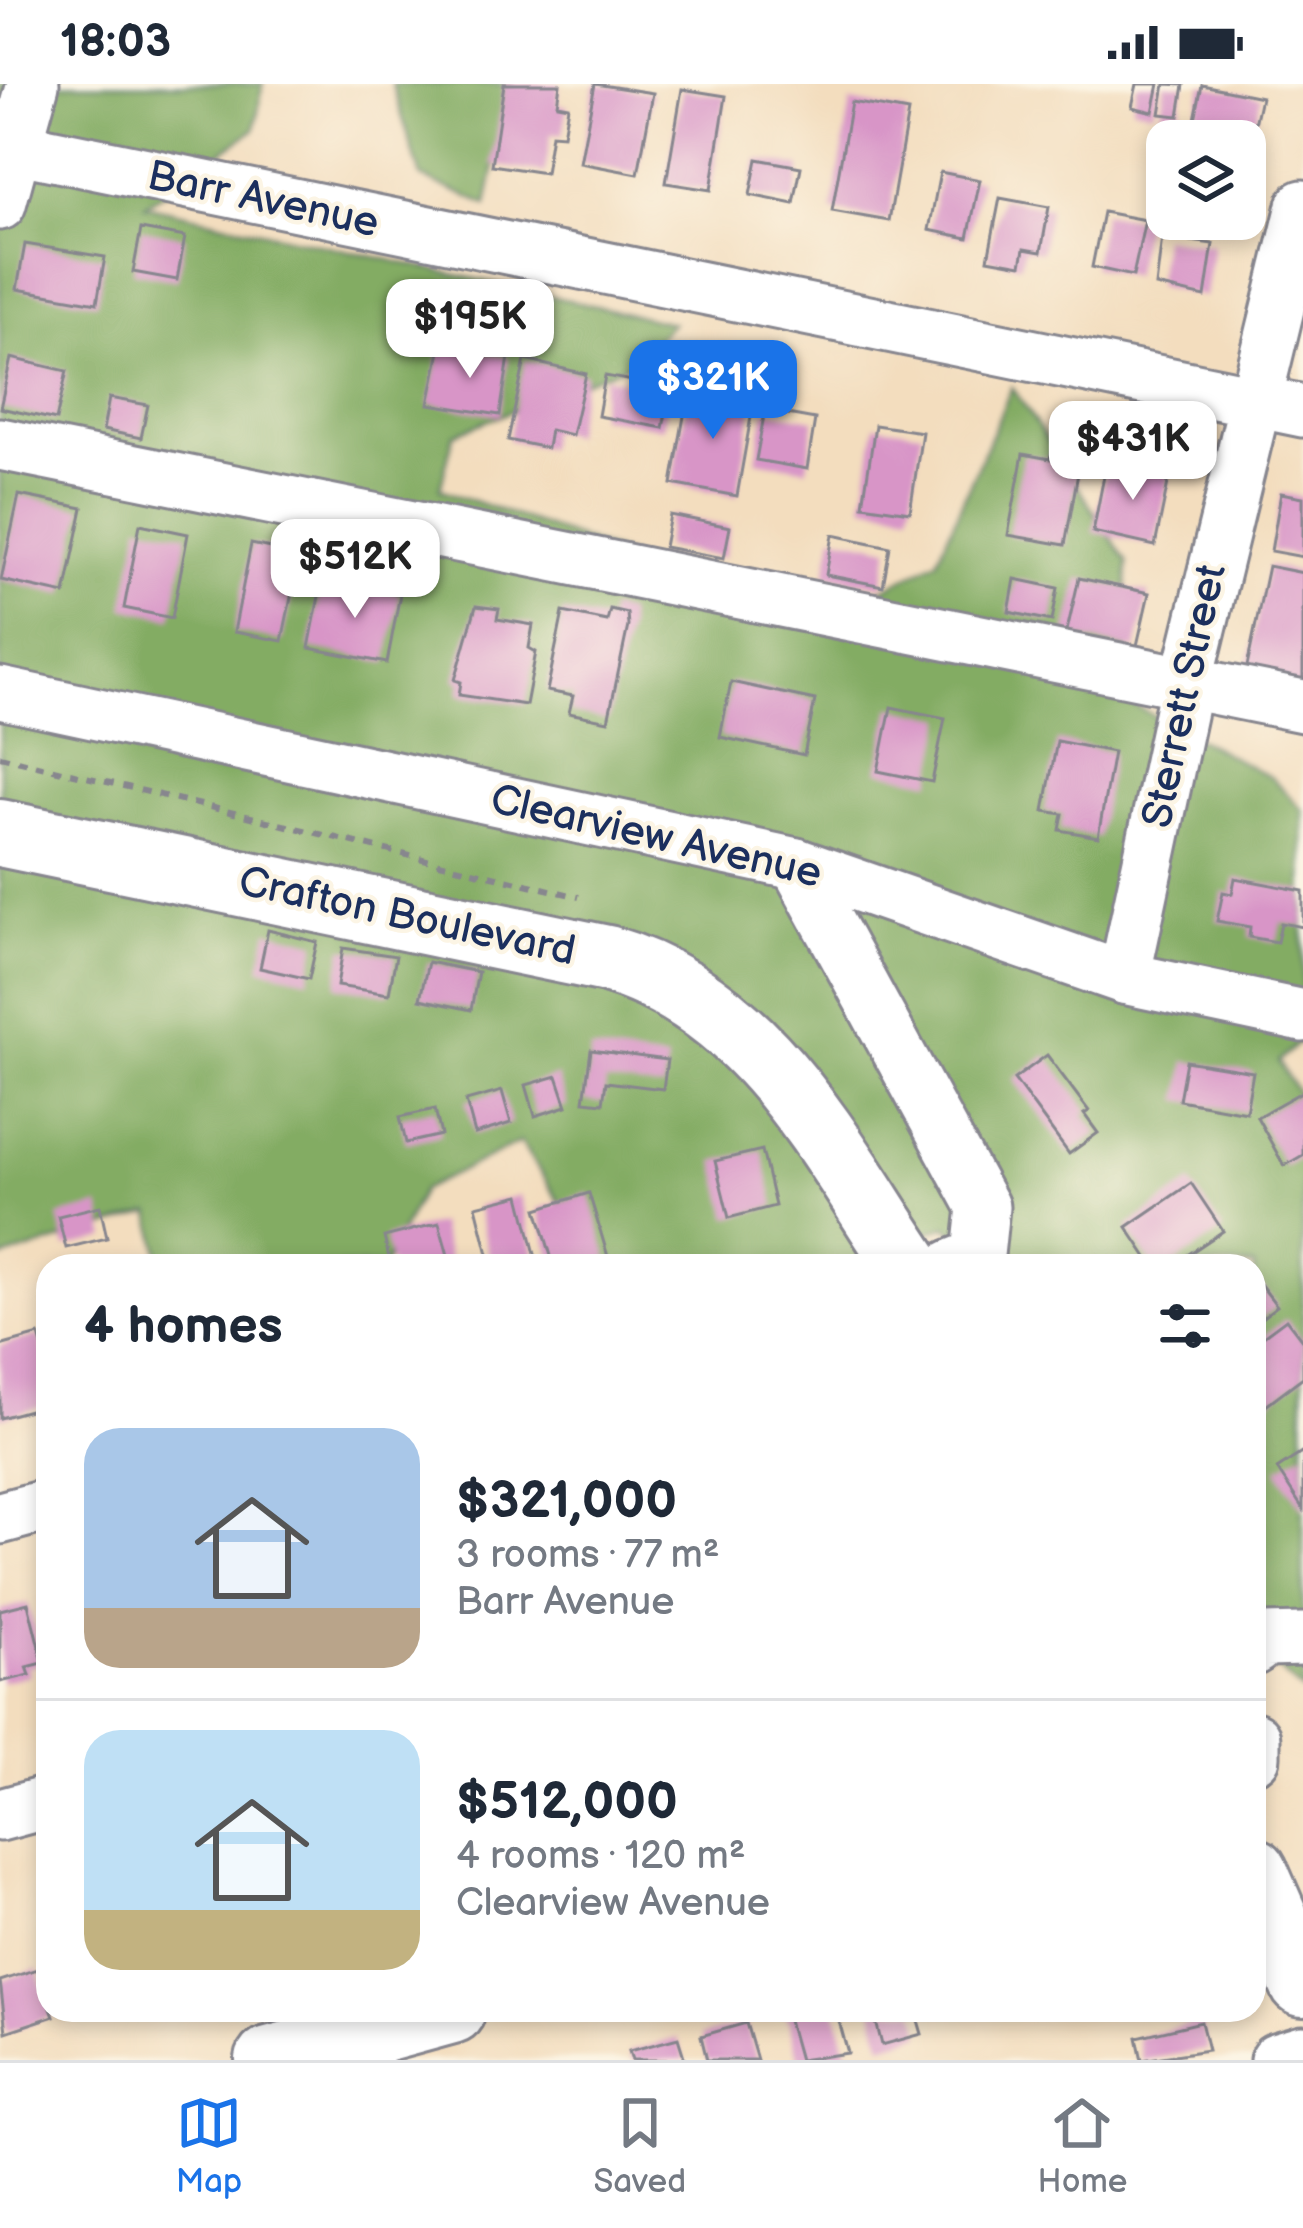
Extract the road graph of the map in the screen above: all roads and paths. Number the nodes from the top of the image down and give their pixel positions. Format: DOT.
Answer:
graph roads {
  1 [pos="33,84"];
  2 [pos="7,147"];
  3 [pos="0,204"];
  4 [pos="1303,206"];
  5 [pos="1253,401"];
  6 [pos="1303,411"];
  7 [pos="0,444"];
  8 [pos="1187,682"];
  9 [pos="0,693"];
  10 [pos="1303,706"];
  11 [pos="0,833"];
  12 [pos="796,863"];
  13 [pos="1124,978"];
  14 [pos="1303,1016"];
  15 [pos="901,1254"];
  16 [pos="977,1254"];
  17 [pos="36,1508"];
  18 [pos="0,1517"];
  19 [pos="1303,1639"];
  20 [pos="1266,1640"];
  21 [pos="36,1805"];
  22 [pos="0,1815"];
  23 [pos="1266,1898"];
  24 [pos="1303,1983"];
  25 [pos="408,2022"];
  26 [pos="1303,2052"];
  27 [pos="269,2060"];
  28 [pos="1276,2060"];
  1 -- 2 [label="street"];
  2 -- 3 [label="street"];
  2 -- 5 [label="street, Barr Avenue"];
  4 -- 5 [label="street, Sterrett Street"];
  5 -- 6 [label="street, Barr Avenue"];
  5 -- 8 [label="street, Sterrett Street"];
  7 -- 8 [label="street"];
  8 -- 10 [label="street"];
  8 -- 13 [label="street, Sterrett Street"];
  9 -- 12 [label="street, Clearview Avenue"];
  11 -- 15 [label="main road, Crafton Boulevard"];
  12 -- 13 [label="street, Clearview Avenue"];
  12 -- 16 [label="street"];
  13 -- 14 [label="street, Clearview Avenue"];
  17 -- 18 [label="street"];
  19 -- 20 [label="street"];
  21 -- 22 [label="street"];
  23 -- 24 [label="main road"];
  25 -- 27 [label="main road"];
  26 -- 28 [label="street"];
}
